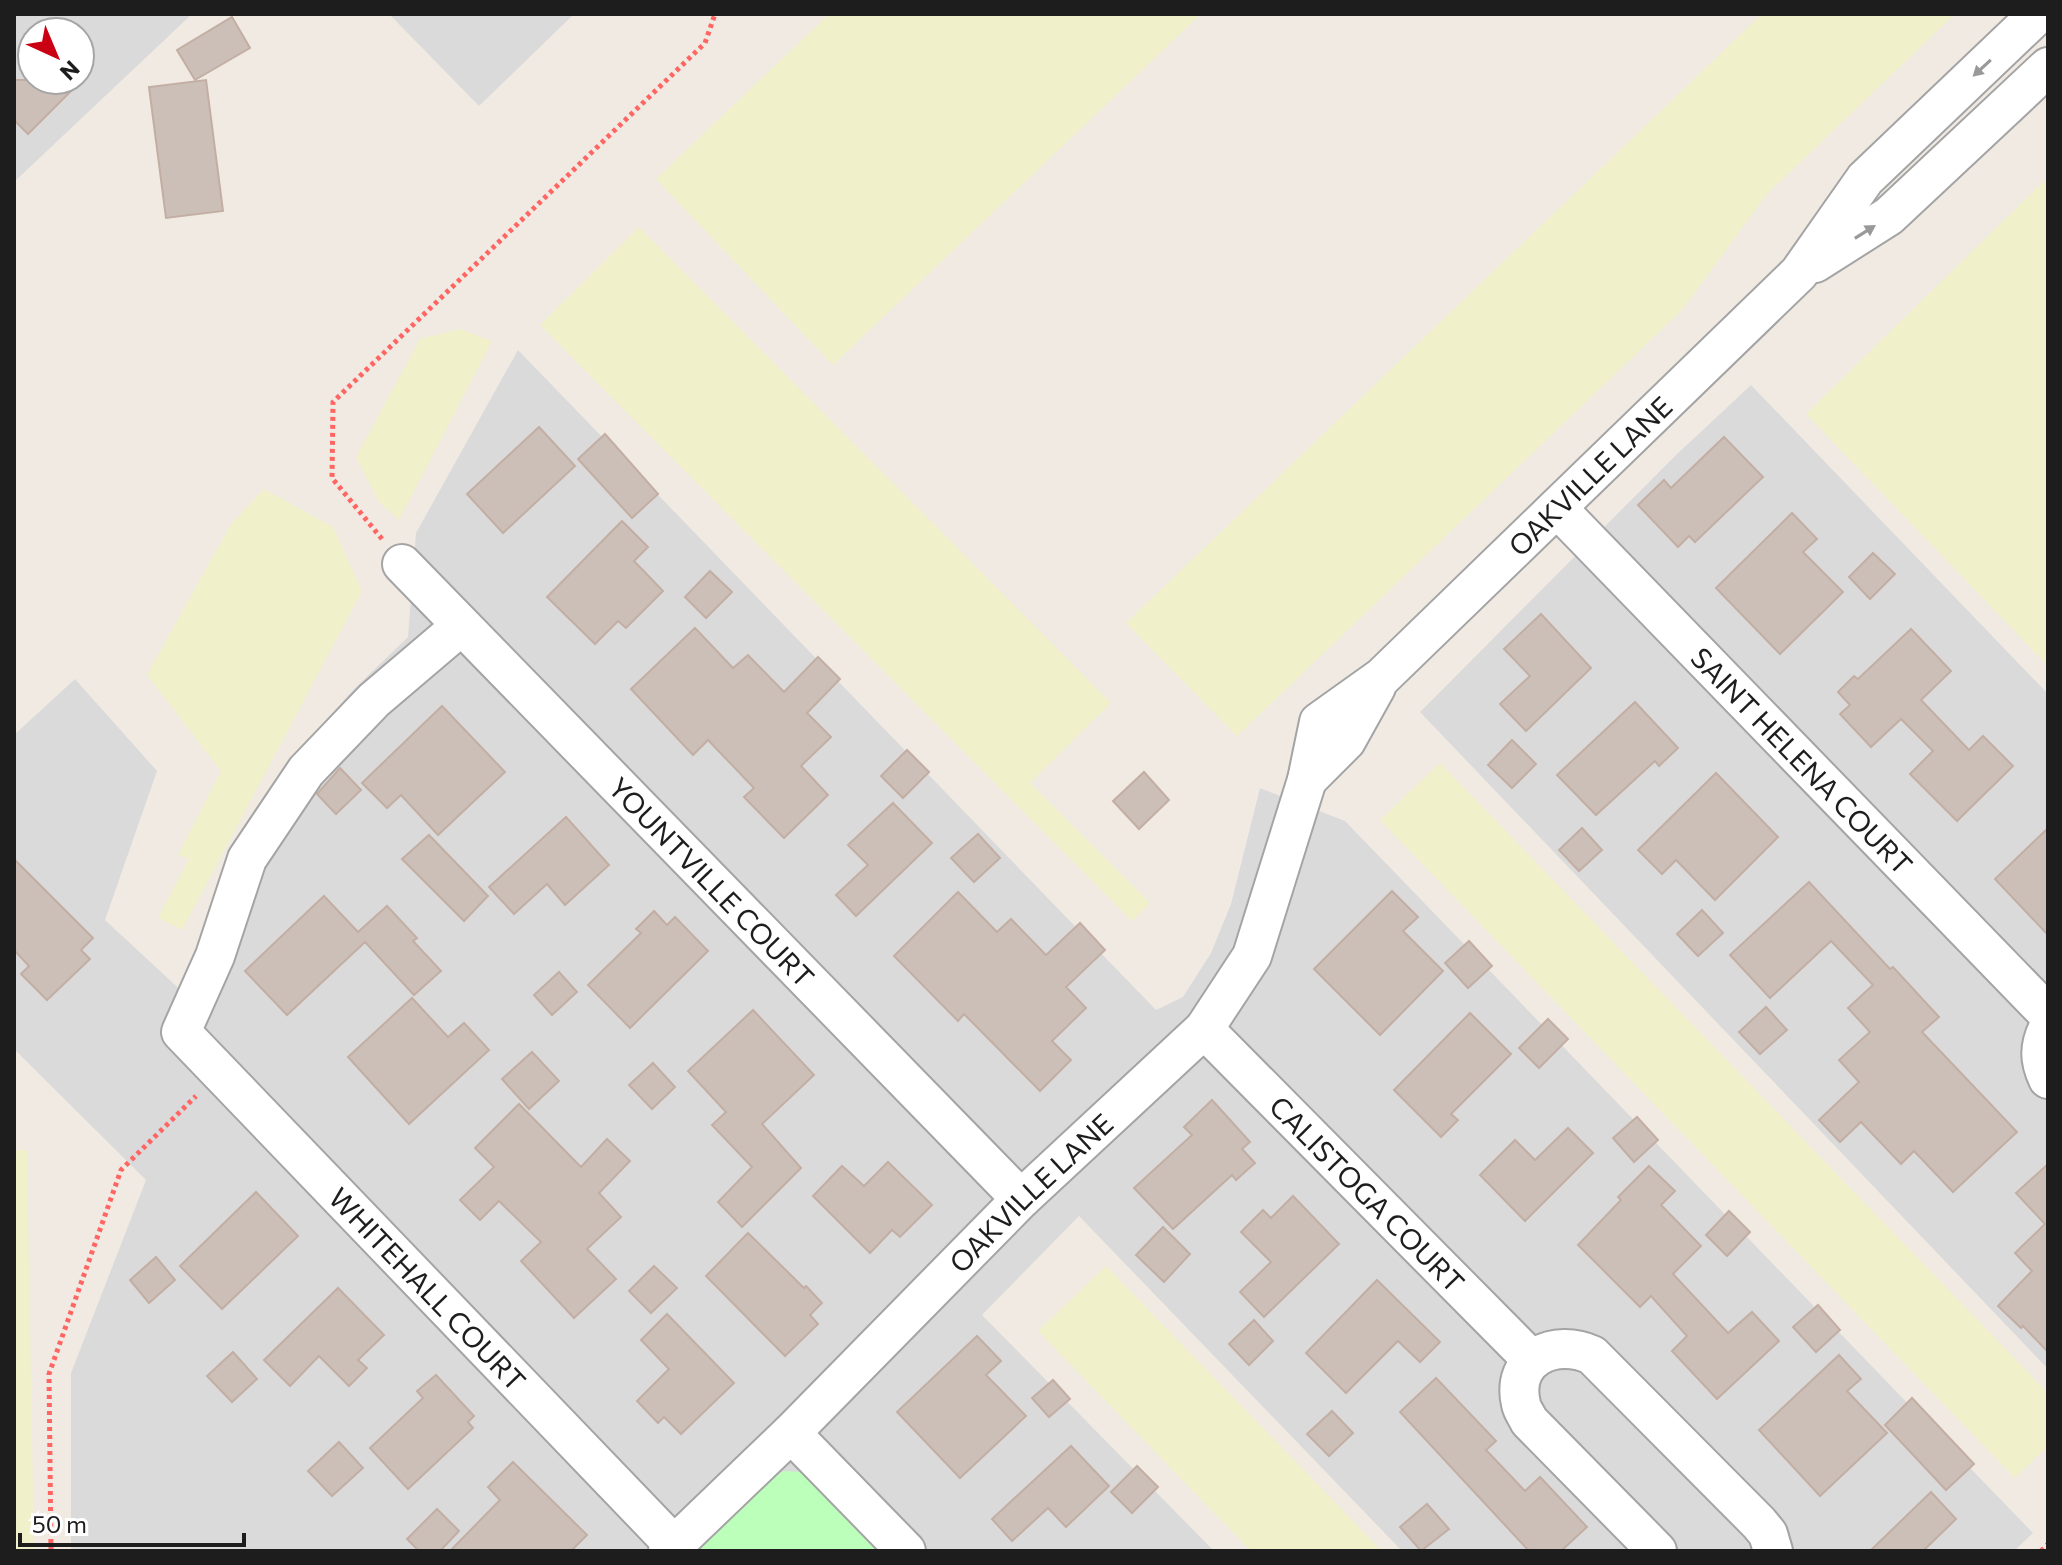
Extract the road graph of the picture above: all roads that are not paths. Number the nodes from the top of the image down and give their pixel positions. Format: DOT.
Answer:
graph roads {
  1 [pos="2038,14"];
  2 [pos="2048,67"];
  3 [pos="1799,273"];
  4 [pos="1557,508"];
  5 [pos="402,564"];
  6 [pos="461,626"];
  7 [pos="2048,1014"];
  8 [pos="2048,1028"];
  9 [pos="1204,1029"];
  10 [pos="2048,1079"];
  11 [pos="1021,1199"];
  12 [pos="1532,1360"];
  13 [pos="791,1433"];
  14 [pos="671,1548"];
  15 [pos="906,1551"];
  16 [pos="1657,1551"];
  17 [pos="1773,1551"];
  1 -- 3 [label="street, OAKVILLE LANE, one-way"];
  3 -- 2 [label="street, OAKVILLE LANE, one-way"];
  3 -- 4 [label="street, OAKVILLE LANE"];
  4 -- 7 [label="street, SAINT HELENA COURT"];
  4 -- 9 [label="street, OAKVILLE LANE"];
  5 -- 6 [label="street, YOUNTVILLE COURT"];
  6 -- 11 [label="street, YOUNTVILLE COURT"];
  6 -- 14 [label="street, WHITEHALL COURT"];
  8 -- 10 [label="street"];
  9 -- 11 [label="street, OAKVILLE LANE"];
  9 -- 12 [label="street, CALISTOGA COURT"];
  11 -- 13 [label="street, OAKVILLE LANE"];
  12 -- 16 [label="street"];
  12 -- 17 [label="street"];
  13 -- 14 [label="street, OAKVILLE LANE"];
  13 -- 15 [label="street"];
}
